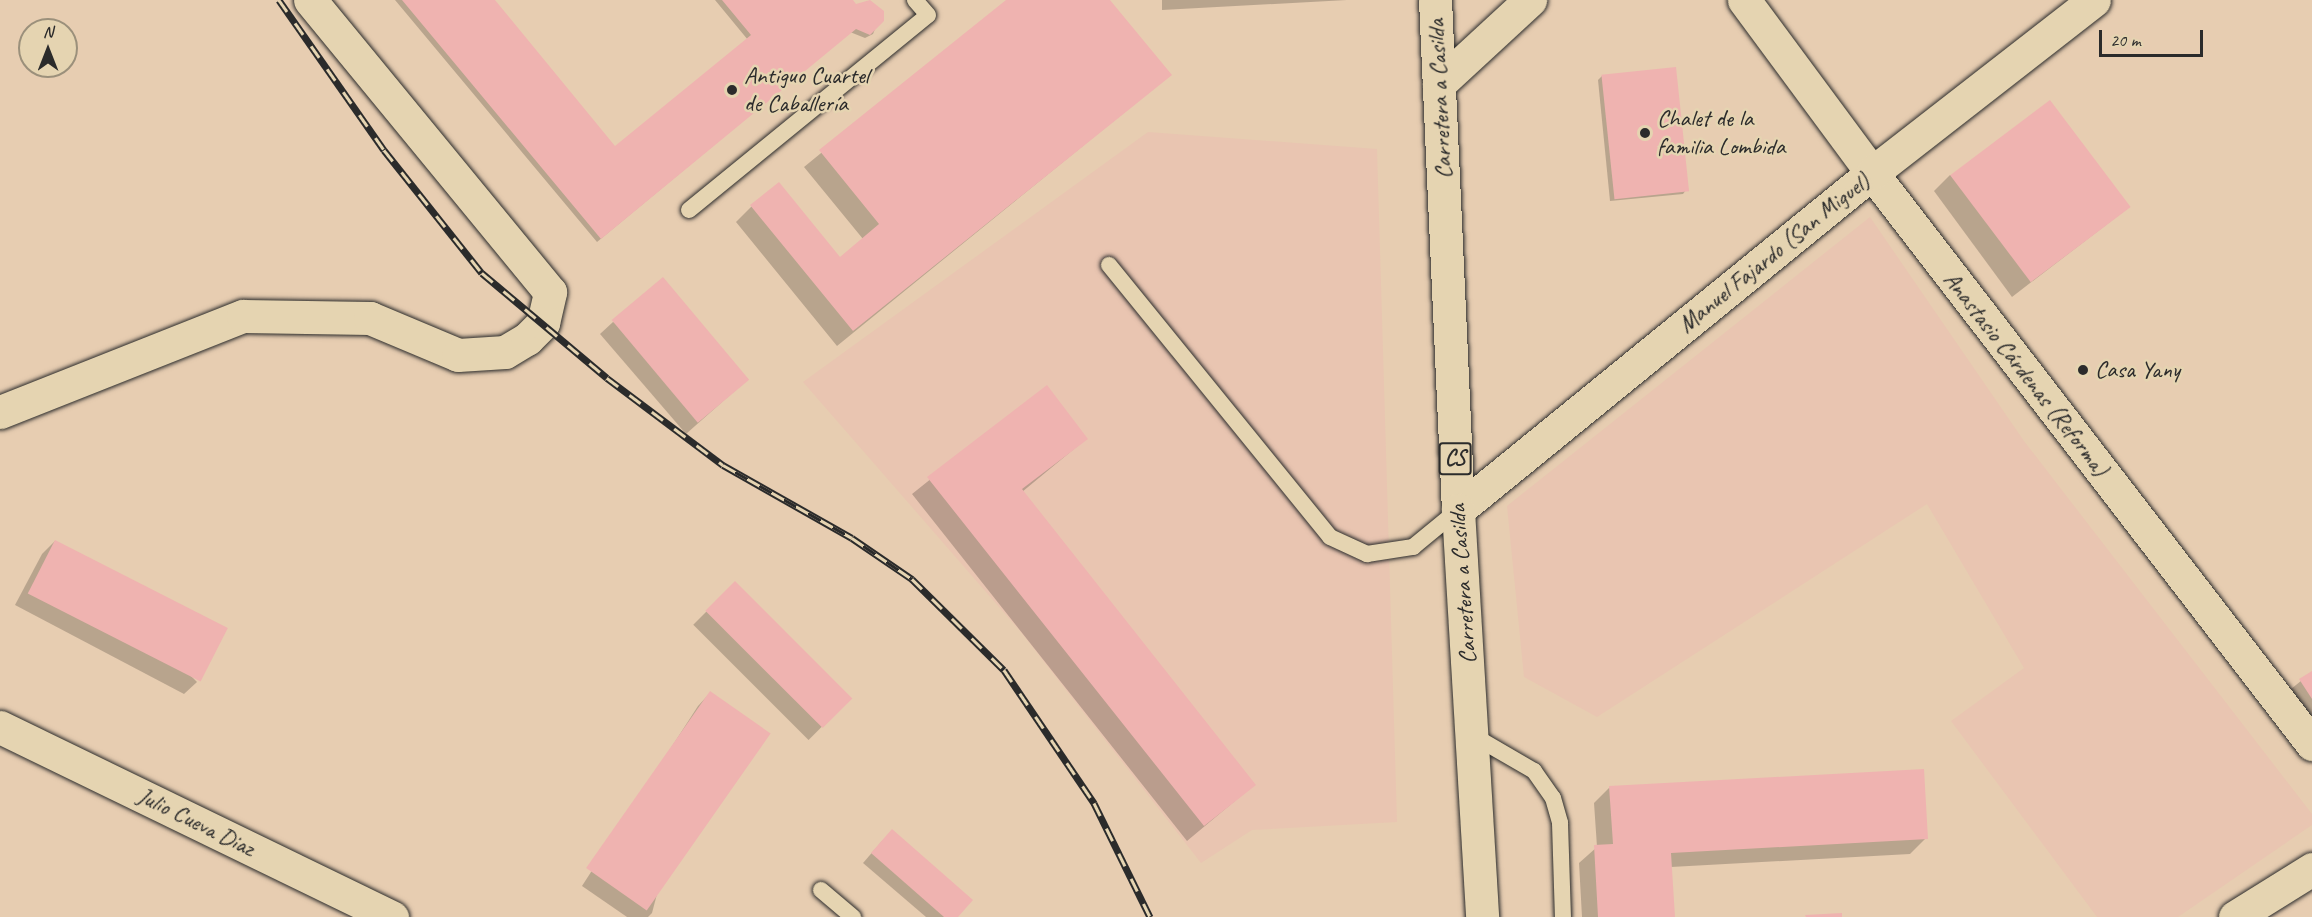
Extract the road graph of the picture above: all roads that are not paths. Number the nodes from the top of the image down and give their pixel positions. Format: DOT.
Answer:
graph roads {
  1 [pos="310,0"];
  2 [pos="915,0"];
  3 [pos="1436,0"];
  4 [pos="1530,0"];
  5 [pos="1744,0"];
  6 [pos="2094,0"];
  7 [pos="1439,84"];
  8 [pos="1872,173"];
  9 [pos="689,210"];
  10 [pos="1109,265"];
  11 [pos="0,412"];
  12 [pos="1458,510"];
  13 [pos="0,727"];
  14 [pos="1472,735"];
  15 [pos="2312,744"];
  16 [pos="2312,869"];
  17 [pos="820,890"];
  18 [pos="392,917"];
  19 [pos="854,917"];
  20 [pos="1482,917"];
  21 [pos="1563,917"];
  22 [pos="2235,917"];
  1 -- 11 [label="street"];
  2 -- 9 [label="lane"];
  3 -- 7 [label="street, Carretera a Casilda / CS"];
  4 -- 7 [label="street"];
  5 -- 8 [label="street, Anastasio Cárdenas (Reforma)"];
  6 -- 8 [label="street, Manuel Fajardo (San Miguel)"];
  7 -- 12 [label="street, Carretera a Casilda / CS"];
  8 -- 12 [label="street, Manuel Fajardo (San Miguel)"];
  8 -- 15 [label="street, Anastasio Cárdenas (Reforma)"];
  10 -- 12 [label="lane"];
  12 -- 14 [label="street, Carretera a Casilda / CS"];
  13 -- 18 [label="street, Julio Cueva Diaz"];
  14 -- 20 [label="street, Carretera a Casilda / CS"];
  14 -- 21 [label="lane"];
  16 -- 22 [label="street"];
  17 -- 19 [label="lane"];
}
